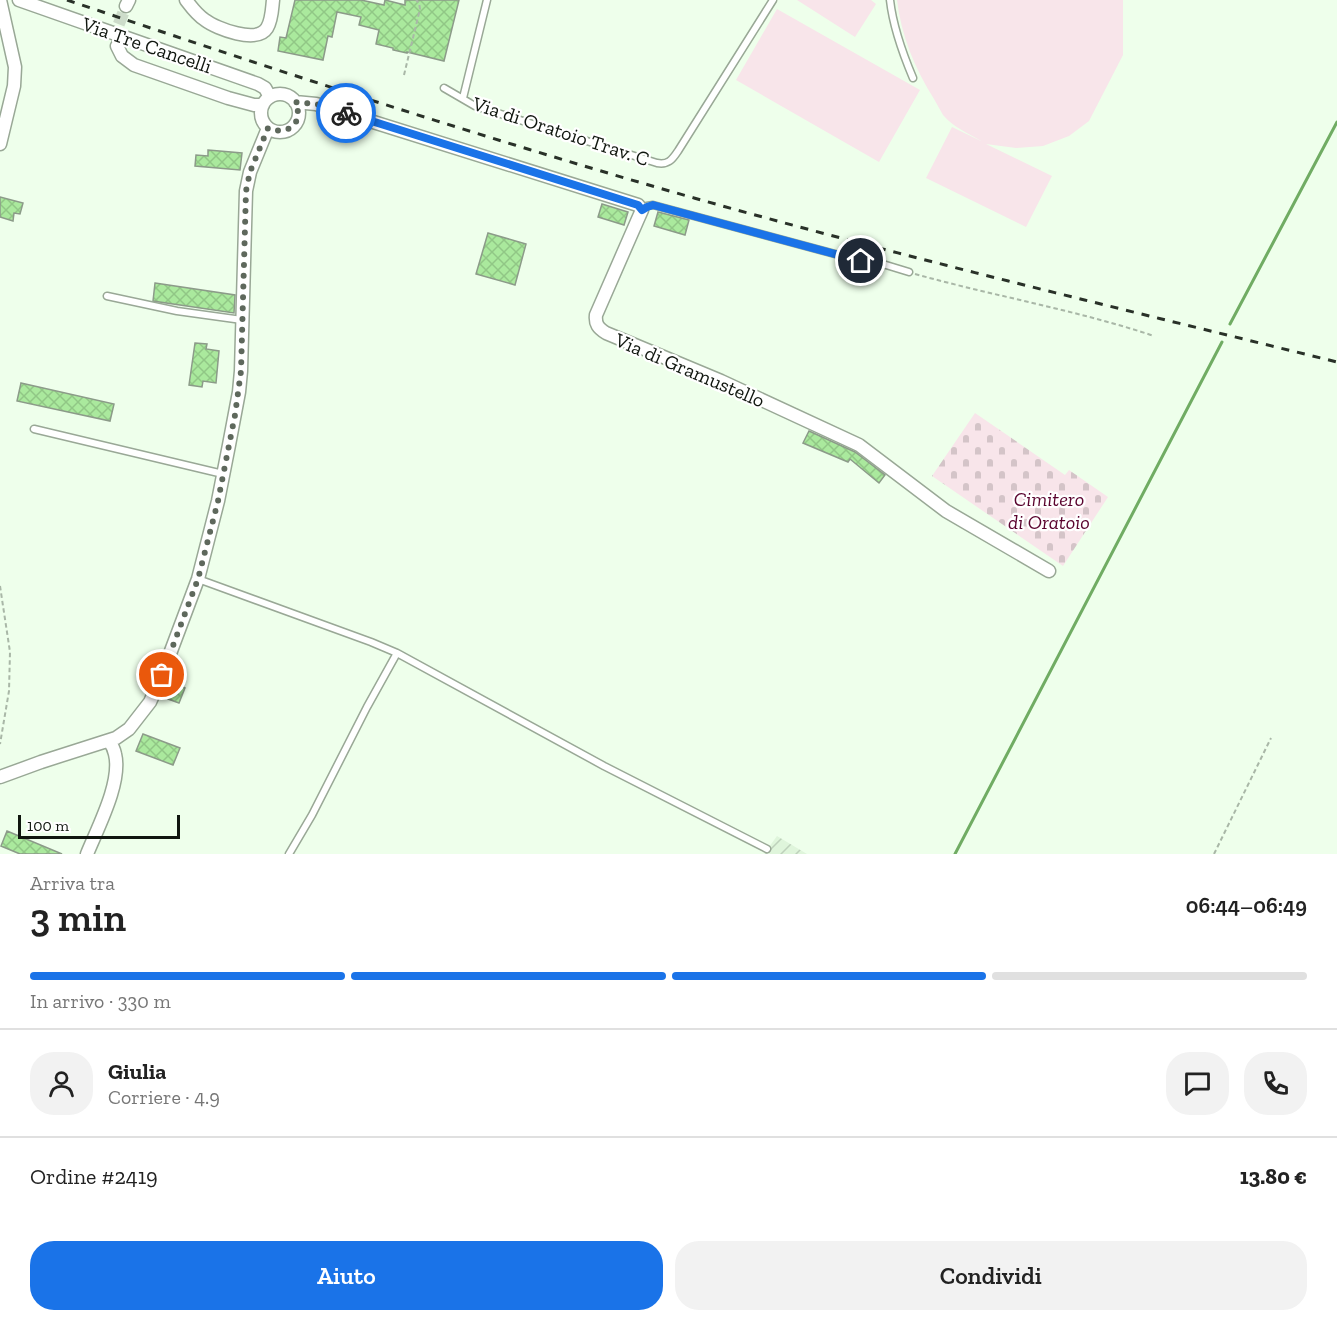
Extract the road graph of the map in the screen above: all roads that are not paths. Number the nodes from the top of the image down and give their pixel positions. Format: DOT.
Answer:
graph roads {
  1 [pos="0,0"];
  2 [pos="19,0"];
  3 [pos="186,0"];
  4 [pos="273,0"];
  5 [pos="487,0"];
  6 [pos="772,0"];
  7 [pos="890,0"];
  8 [pos="117,46"];
  9 [pos="913,78"];
  10 [pos="444,88"];
  11 [pos="463,98"];
  12 [pos="266,101"];
  13 [pos="295,102"];
  14 [pos="268,128"];
  15 [pos="0,144"];
  16 [pos="642,210"];
  17 [pos="909,272"];
  18 [pos="107,296"];
  19 [pos="242,320"];
  20 [pos="34,429"];
  21 [pos="223,474"];
  22 [pos="1049,571"];
  23 [pos="198,579"];
  24 [pos="397,653"];
  25 [pos="109,741"];
  26 [pos="0,777"];
  27 [pos="766,849"];
  28 [pos="87,854"];
  29 [pos="290,854"];
  1 -- 15 [label="street"];
  2 -- 12 [label="street, Via Tre Cancelli"];
  3 -- 4 [label="street"];
  5 -- 11 [label="lane"];
  6 -- 11 [label="lane, Via di Oratoio Trav. C"];
  7 -- 9 [label="lane"];
  8 -- 12 [label="street"];
  10 -- 11 [label="lane, Via di Oratoio Trav. C"];
  12 -- 13 [label="street"];
  12 -- 14 [label="street"];
  13 -- 14 [label="street"];
  13 -- 16 [label="street"];
  14 -- 19 [label="street"];
  16 -- 17 [label="lane"];
  16 -- 22 [label="street, Via di Gramustello"];
  18 -- 19 [label="lane"];
  19 -- 21 [label="street"];
  20 -- 21 [label="lane"];
  21 -- 23 [label="street"];
  23 -- 24 [label="lane"];
  23 -- 25 [label="street"];
  24 -- 27 [label="lane"];
  24 -- 29 [label="lane"];
  25 -- 26 [label="street"];
  25 -- 28 [label="street"];
}
